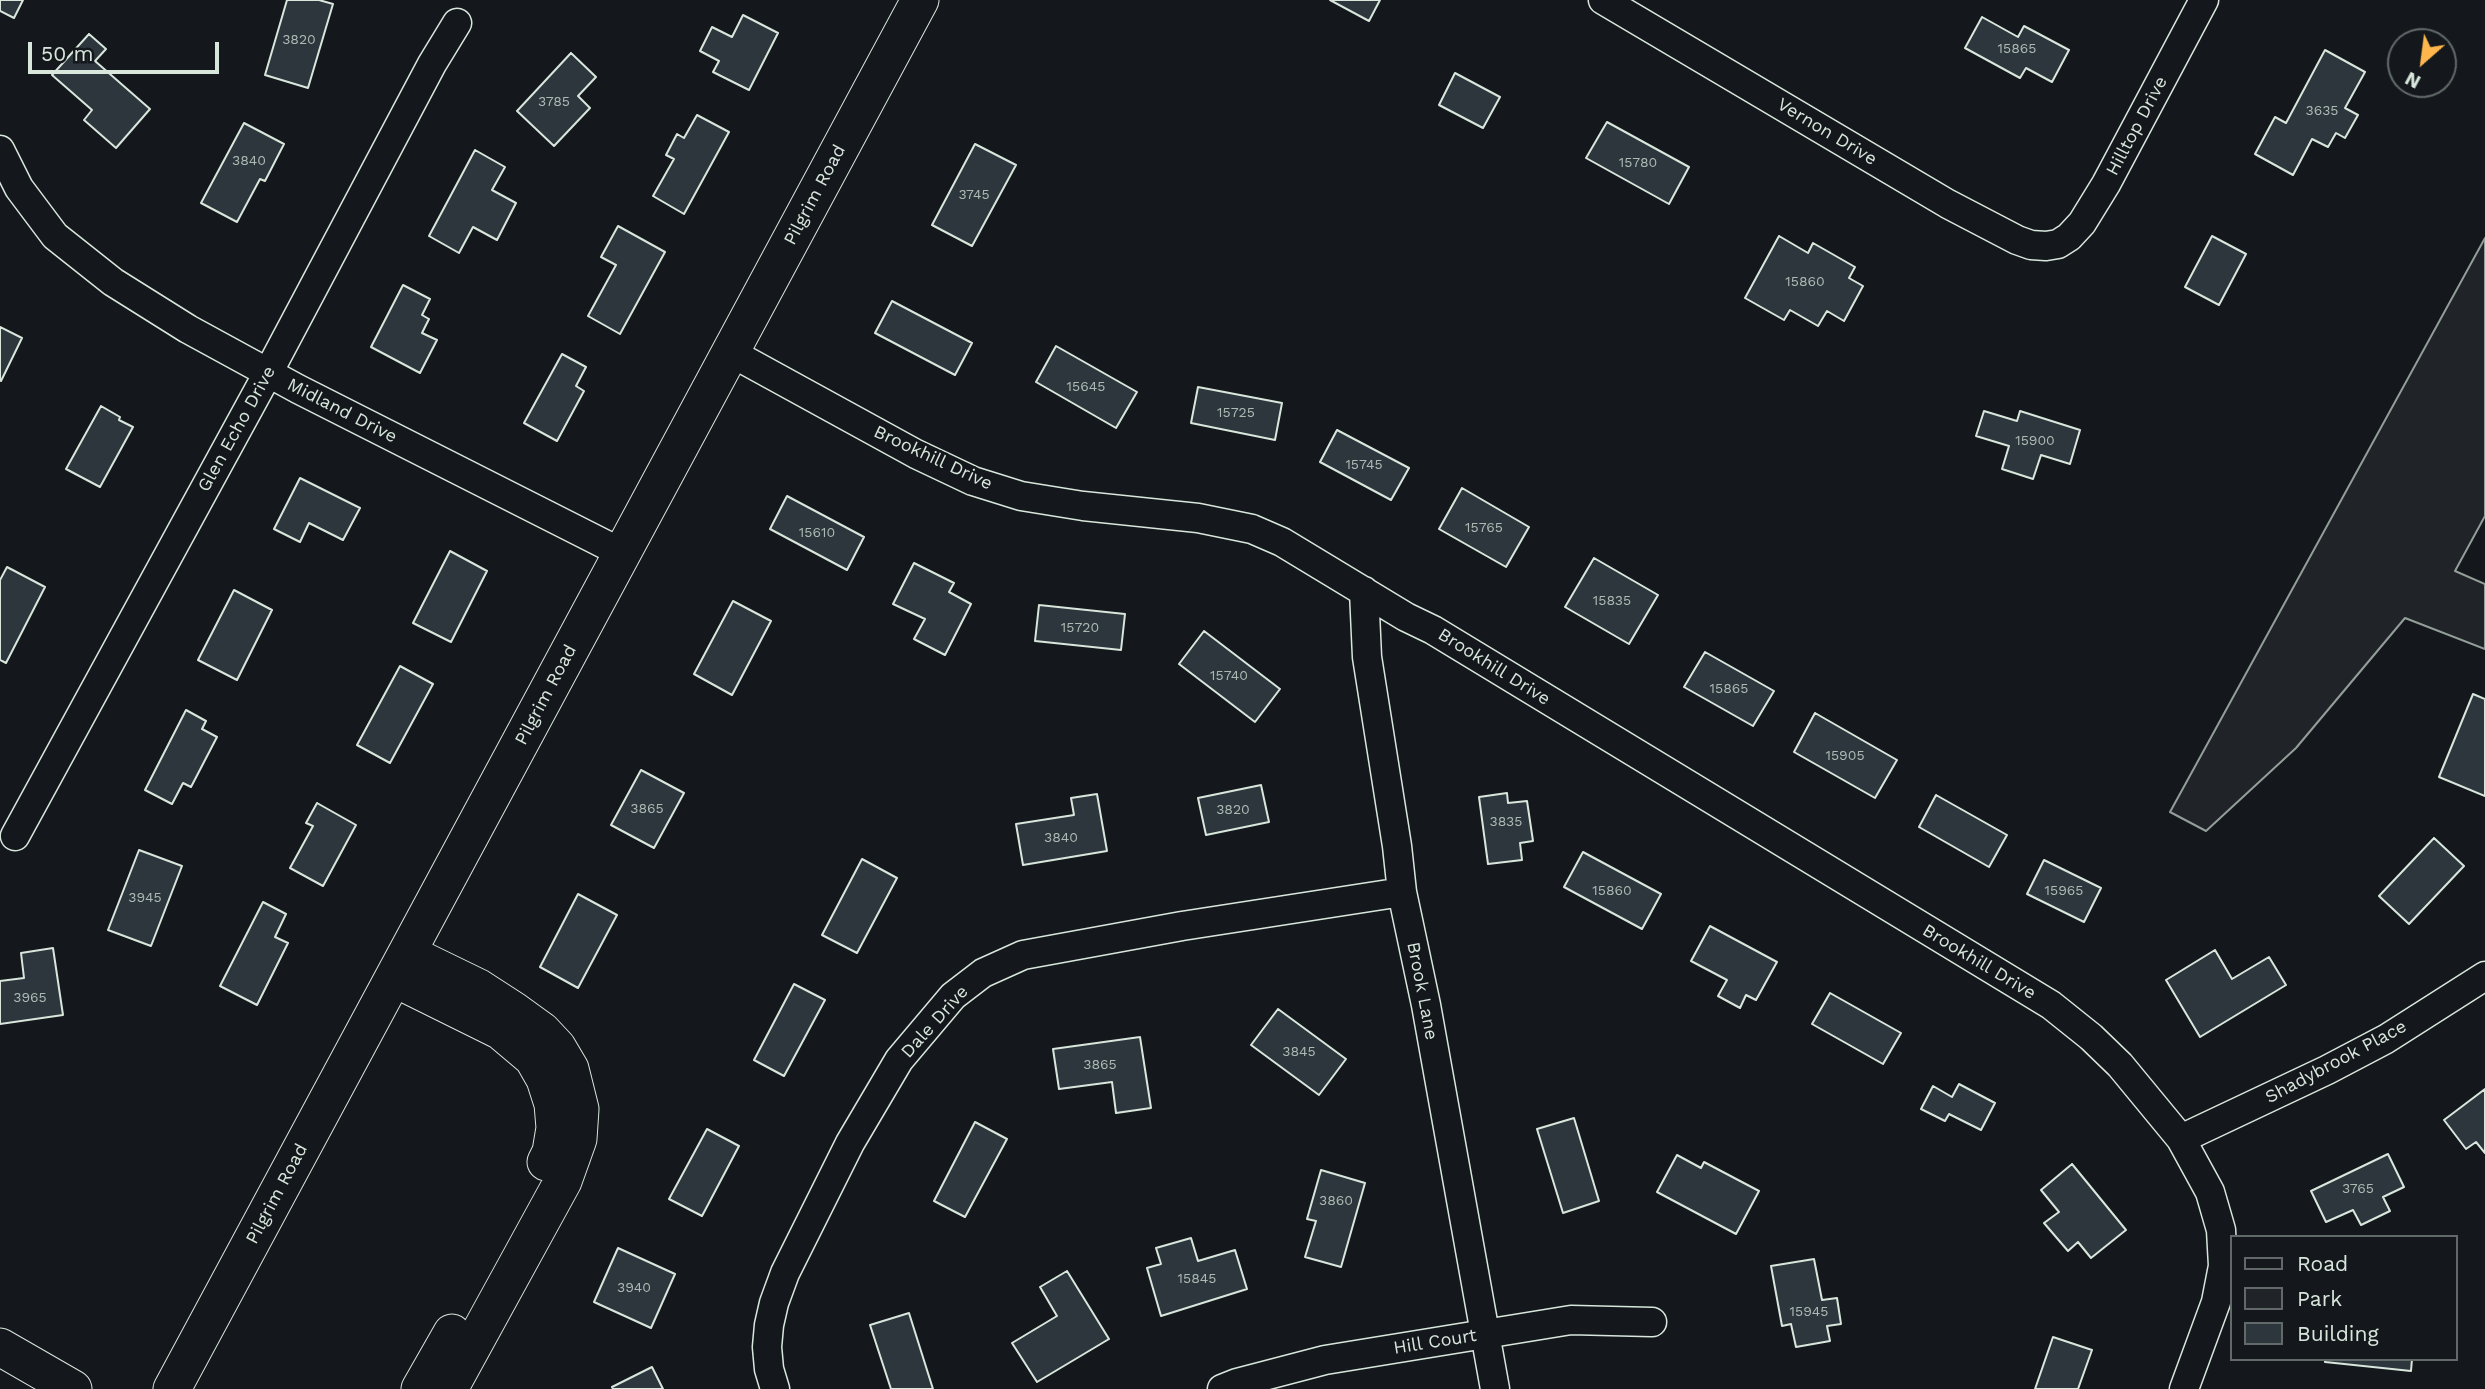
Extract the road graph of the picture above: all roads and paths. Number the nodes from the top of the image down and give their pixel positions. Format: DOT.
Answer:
graph roads {
  1 [pos="920,0"];
  2 [pos="1603,0"];
  3 [pos="2204,0"];
  4 [pos="457,23"];
  5 [pos="0,150"];
  6 [pos="2058,244"];
  7 [pos="730,352"];
  8 [pos="268,373"];
  9 [pos="622,553"];
  10 [pos="1364,591"];
  11 [pos="15,836"];
  12 [pos="1402,892"];
  13 [pos="400,966"];
  14 [pos="2485,976"];
  15 [pos="2181,1139"];
  16 [pos="1652,1322"];
  17 [pos="1486,1334"];
  18 [pos="0,1347"];
  19 [pos="178,1377"];
  20 [pos="73,1389"];
  21 [pos="420,1389"];
  22 [pos="449,1389"];
  23 [pos="775,1389"];
  24 [pos="1222,1389"];
  25 [pos="1495,1389"];
  26 [pos="2184,1389"];
  1 -- 7 [label="main road, Pilgrim Road"];
  2 -- 6 [label="street, Vernon Drive"];
  3 -- 6 [label="street, Hilltop Drive"];
  4 -- 8 [label="street, Glen Echo Drive"];
  5 -- 8 [label="street, Midland Drive"];
  7 -- 9 [label="main road, Pilgrim Road"];
  7 -- 10 [label="street, Brookhill Drive"];
  8 -- 9 [label="street, Midland Drive"];
  8 -- 11 [label="street, Glen Echo Drive"];
  9 -- 13 [label="main road, Pilgrim Road"];
  10 -- 12 [label="street, Brook Lane"];
  10 -- 15 [label="street, Brookhill Drive"];
  12 -- 17 [label="street, Brook Lane"];
  12 -- 23 [label="street, Dale Drive"];
  13 -- 19 [label="main road, Pilgrim Road"];
  13 -- 21 [label="main road"];
  13 -- 22 [label="main road"];
  14 -- 15 [label="street, Shadybrook Place"];
  15 -- 26 [label="street, Brookhill Drive"];
  16 -- 17 [label="street, Hill Court"];
  17 -- 24 [label="street, Hill Court"];
  17 -- 25 [label="street, Brook Lane"];
  18 -- 20 [label="main road"];
}
